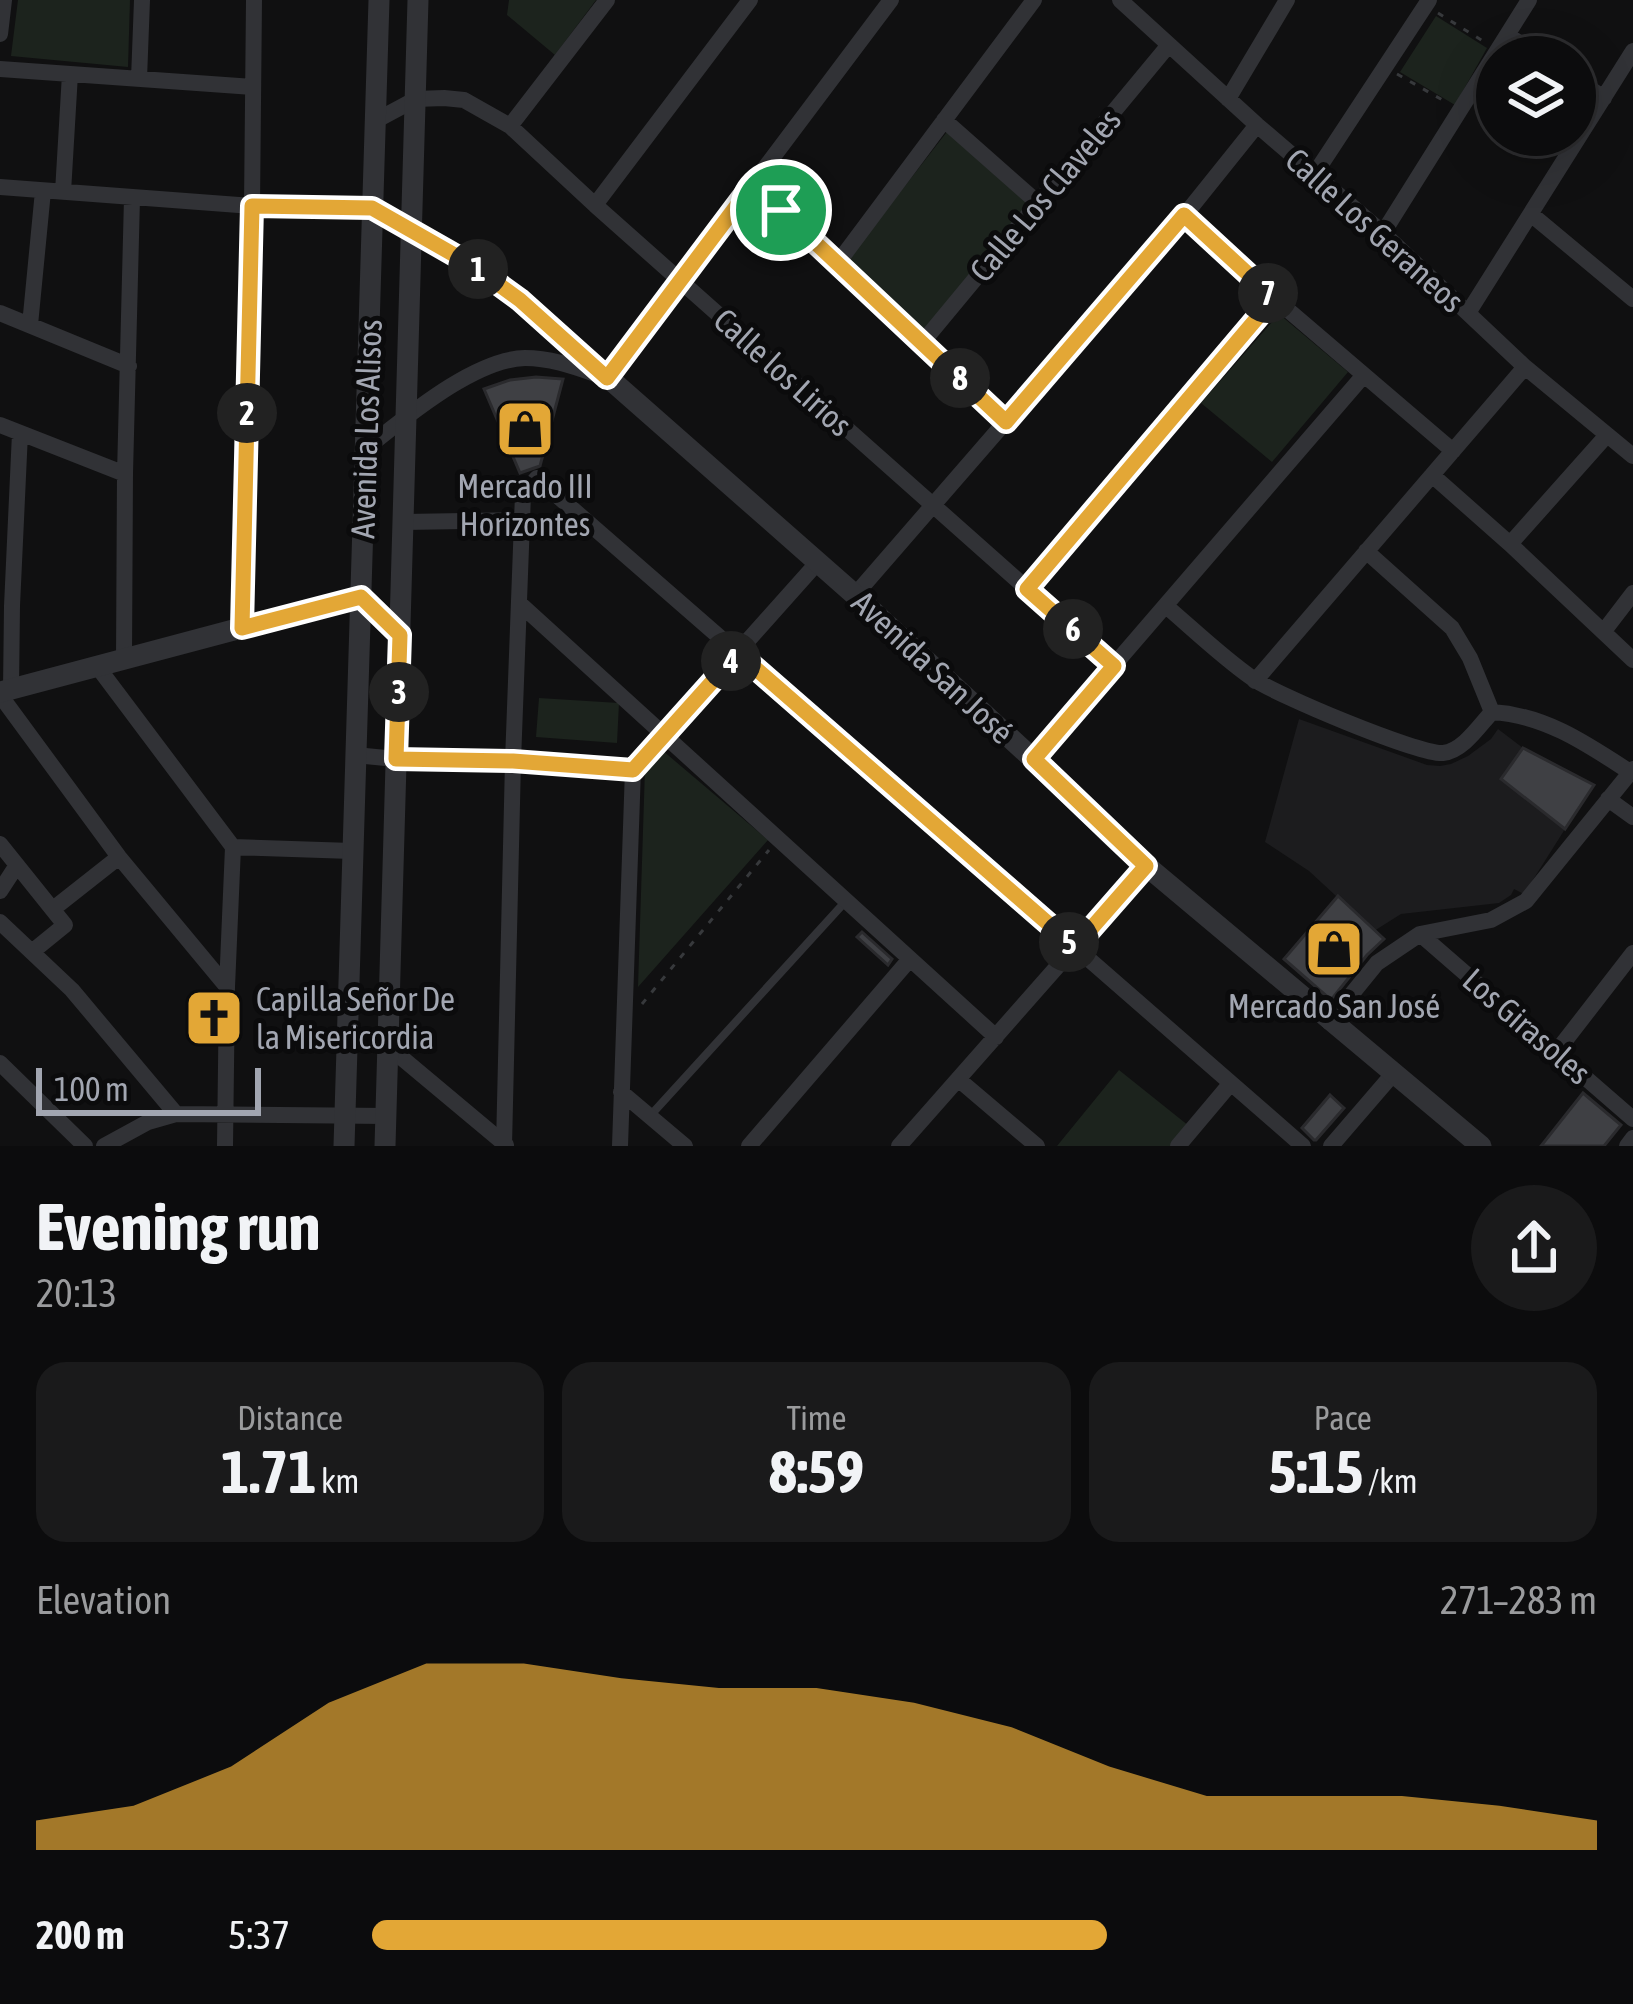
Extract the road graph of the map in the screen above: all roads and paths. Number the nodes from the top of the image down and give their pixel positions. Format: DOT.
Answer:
graph roads {
  1 [pos="4,0"];
  2 [pos="142,0"];
  3 [pos="254,0"];
  4 [pos="379,0"];
  5 [pos="418,0"];
  6 [pos="608,0"];
  7 [pos="750,0"];
  8 [pos="891,0"];
  9 [pos="1034,0"];
  10 [pos="1120,0"];
  11 [pos="1287,0"];
  12 [pos="1529,0"];
  13 [pos="1427,2"];
  14 [pos="0,34"];
  15 [pos="1489,36"];
  16 [pos="1506,36"];
  17 [pos="1168,46"];
  18 [pos="1631,58"];
  19 [pos="1385,67"];
  20 [pos="0,69"];
  21 [pos="70,74"];
  22 [pos="139,79"];
  23 [pos="1476,84"];
  24 [pos="253,87"];
  25 [pos="1596,93"];
  26 [pos="1604,98"];
  27 [pos="416,100"];
  28 [pos="1228,100"];
  29 [pos="1460,110"];
  30 [pos="944,120"];
  31 [pos="375,121"];
  32 [pos="1257,125"];
  33 [pos="511,126"];
  34 [pos="1314,175"];
  35 [pos="753,184"];
  36 [pos="0,187"];
  37 [pos="43,191"];
  38 [pos="63,191"];
  39 [pos="133,198"];
  40 [pos="1038,203"];
  41 [pos="596,205"];
  42 [pos="252,206"];
  43 [pos="372,208"];
  44 [pos="1184,215"];
  45 [pos="1532,215"];
  46 [pos="413,230"];
  47 [pos="1383,233"];
  48 [pos="837,264"];
  49 [pos="1633,270"];
  50 [pos="680,280"];
  51 [pos="1627,294"];
  52 [pos="1274,298"];
  53 [pos="0,313"];
  54 [pos="1468,314"];
  55 [pos="30,325"];
  56 [pos="922,343"];
  57 [pos="129,366"];
  58 [pos="1525,367"];
  59 [pos="1364,375"];
  60 [pos="607,378"];
  61 [pos="406,416"];
  62 [pos="1006,422"];
  63 [pos="0,424"];
  64 [pos="20,433"];
  65 [pos="1607,435"];
  66 [pos="365,449"];
  67 [pos="1453,451"];
  68 [pos="1633,456"];
  69 [pos="125,474"];
  70 [pos="1432,475"];
  71 [pos="933,507"];
  72 [pos="522,520"];
  73 [pos="404,522"];
  74 [pos="1510,544"];
  75 [pos="1366,551"];
  76 [pos="818,562"];
  77 [pos="1027,589"];
  78 [pos="1633,593"];
  79 [pos="854,595"];
  80 [pos="361,597"];
  81 [pos="6,598"];
  82 [pos="519,603"];
  83 [pos="1166,606"];
  84 [pos="242,628"];
  85 [pos="1604,631"];
  86 [pos="400,635"];
  87 [pos="738,653"];
  88 [pos="124,659"];
  89 [pos="1633,660"];
  90 [pos="97,666"];
  91 [pos="1114,666"];
  92 [pos="1255,681"];
  93 [pos="4,692"];
  94 [pos="1492,712"];
  95 [pos="665,736"];
  96 [pos="356,755"];
  97 [pos="396,759"];
  98 [pos="1034,759"];
  99 [pos="513,761"];
  100 [pos="633,770"];
  101 [pos="1632,771"];
  102 [pos="1608,799"];
  103 [pos="1633,817"];
  104 [pos="778,839"];
  105 [pos="0,844"];
  106 [pos="233,848"];
  107 [pos="352,851"];
  108 [pos="119,857"];
  109 [pos="17,866"];
  110 [pos="1146,866"];
  111 [pos="0,891"];
  112 [pos="846,901"];
  113 [pos="53,909"];
  114 [pos="0,922"];
  115 [pos="1420,934"];
  116 [pos="1075,947"];
  117 [pos="33,951"];
  118 [pos="1633,953"];
  119 [pos="910,958"];
  120 [pos="227,987"];
  121 [pos="1329,1022"];
  122 [pos="624,1026"];
  123 [pos="995,1037"];
  124 [pos="389,1048"];
  125 [pos="1557,1051"];
  126 [pos="0,1063"];
  127 [pos="1393,1074"];
  128 [pos="958,1079"];
  129 [pos="1231,1083"];
  130 [pos="621,1092"];
  131 [pos="225,1113"];
  132 [pos="176,1114"];
  133 [pos="344,1115"];
  134 [pos="387,1116"];
  135 [pos="650,1117"];
  136 [pos="1633,1119"];
  137 [pos="1633,1138"];
  138 [pos="504,1145"];
  139 [pos="85,1146"];
  140 [pos="104,1146"];
  141 [pos="225,1146"];
  142 [pos="344,1146"];
  143 [pos="385,1146"];
  144 [pos="620,1146"];
  145 [pos="685,1146"];
  146 [pos="749,1146"];
  147 [pos="899,1146"];
  148 [pos="1037,1146"];
  149 [pos="1178,1146"];
  150 [pos="1303,1146"];
  151 [pos="1331,1146"];
  152 [pos="1480,1146"];
  153 [pos="1627,1146"];
  1 -- 14 [label="street"];
  2 -- 22 [label="street"];
  3 -- 24 [label="street"];
  4 -- 31 [label="street, Avenida Los Alisos"];
  5 -- 27 [label="street, Avenida Los Alisos"];
  6 -- 33 [label="street"];
  7 -- 41 [label="street"];
  8 -- 35 [label="street"];
  9 -- 30 [label="street"];
  10 -- 17 [label="street, Calle Los Geraneos"];
  11 -- 28 [label="street"];
  12 -- 16 [label="street"];
  13 -- 15 [label="path"];
  13 -- 19 [label="street"];
  17 -- 28 [label="street, Calle Los Geraneos"];
  17 -- 40 [label="street, Calle Los Claveles"];
  18 -- 26 [label="street"];
  19 -- 29 [label="path"];
  19 -- 34 [label="street"];
  20 -- 21 [label="street"];
  21 -- 22 [label="street"];
  21 -- 38 [label="street"];
  22 -- 24 [label="street"];
  23 -- 29 [label="street"];
  24 -- 42 [label="street"];
  25 -- 26 [label="street"];
  26 -- 45 [label="street"];
  27 -- 31 [label="street"];
  27 -- 33 [label="street, Calle los Lirios"];
  27 -- 46 [label="street, Avenida Los Alisos"];
  28 -- 32 [label="street, Calle Los Geraneos"];
  29 -- 47 [label="street"];
  30 -- 40 [label="street"];
  30 -- 48 [label="street"];
  31 -- 43 [label="street, Avenida Los Alisos"];
  32 -- 34 [label="street, Calle Los Geraneos"];
  32 -- 44 [label="street"];
  33 -- 41 [label="street, Calle los Lirios"];
  34 -- 47 [label="street, Calle Los Geraneos"];
  35 -- 48 [label="street"];
  35 -- 50 [label="street"];
  36 -- 37 [label="street"];
  37 -- 38 [label="street"];
  37 -- 55 [label="street"];
  38 -- 39 [label="street"];
  39 -- 42 [label="street"];
  39 -- 57 [label="street"];
  40 -- 56 [label="street, Calle Los Claveles"];
  41 -- 50 [label="street, Calle los Lirios"];
  42 -- 43 [label="street"];
  42 -- 84 [label="street"];
  43 -- 46 [label="street, Avenida San José"];
  43 -- 66 [label="street, Avenida Los Alisos"];
  44 -- 52 [label="street"];
  44 -- 62 [label="street"];
  45 -- 51 [label="street"];
  45 -- 54 [label="street"];
  46 -- 60 [label="street, Avenida San José"];
  46 -- 61 [label="street, Avenida Los Alisos"];
  47 -- 54 [label="street, Calle Los Geraneos"];
  48 -- 56 [label="street"];
  49 -- 51 [label="street"];
  50 -- 60 [label="street"];
  50 -- 71 [label="street, Calle los Lirios"];
  52 -- 59 [label="street"];
  52 -- 77 [label="street"];
  53 -- 55 [label="street"];
  54 -- 58 [label="street, Calle Los Geraneos"];
  55 -- 57 [label="street"];
  56 -- 62 [label="street"];
  57 -- 69 [label="street"];
  58 -- 65 [label="street, Calle Los Geraneos"];
  58 -- 67 [label="street"];
  59 -- 67 [label="street"];
  59 -- 83 [label="street"];
  60 -- 61 [label="street"];
  60 -- 76 [label="street, Avenida San José"];
  61 -- 66 [label="street"];
  61 -- 73 [label="street, Avenida Los Alisos"];
  62 -- 71 [label="street"];
  63 -- 64 [label="street"];
  64 -- 69 [label="street"];
  64 -- 81 [label="street"];
  65 -- 68 [label="street, Calle Los Geraneos"];
  65 -- 74 [label="street"];
  66 -- 80 [label="street, Avenida Los Alisos"];
  67 -- 70 [label="street"];
  69 -- 88 [label="street"];
  70 -- 74 [label="street"];
  70 -- 75 [label="street"];
  71 -- 77 [label="street, Calle los Lirios"];
  71 -- 79 [label="street"];
  72 -- 73 [label="street"];
  72 -- 82 [label="street"];
  72 -- 87 [label="street"];
  73 -- 86 [label="street, Avenida Los Alisos"];
  74 -- 85 [label="street"];
  75 -- 92 [label="street"];
  75 -- 94 [label="street"];
  76 -- 79 [label="street, Avenida San José"];
  76 -- 87 [label="street"];
  77 -- 91 [label="street, Calle los Lirios"];
  78 -- 85 [label="street"];
  79 -- 98 [label="street, Avenida San José"];
  80 -- 84 [label="street"];
  80 -- 86 [label="street"];
  80 -- 96 [label="street, Avenida Los Alisos"];
  81 -- 93 [label="street"];
  82 -- 95 [label="street"];
  82 -- 99 [label="street"];
  83 -- 91 [label="street"];
  83 -- 92 [label="street"];
  84 -- 88 [label="street"];
  85 -- 89 [label="street"];
  86 -- 97 [label="street, Avenida Los Alisos"];
  87 -- 95 [label="street"];
  87 -- 116 [label="street"];
  88 -- 90 [label="street"];
  90 -- 93 [label="street"];
  90 -- 106 [label="street"];
  91 -- 98 [label="street"];
  92 -- 94 [label="street"];
  93 -- 108 [label="street"];
  94 -- 101 [label="street"];
  95 -- 100 [label="street"];
  95 -- 104 [label="street"];
  96 -- 97 [label="street"];
  96 -- 107 [label="street, Avenida Los Alisos"];
  97 -- 99 [label="street"];
  97 -- 124 [label="street, Avenida Los Alisos"];
  98 -- 110 [label="street, Avenida San José"];
  99 -- 100 [label="street"];
  99 -- 138 [label="street"];
  100 -- 122 [label="street"];
  101 -- 102 [label="street"];
  102 -- 103 [label="street"];
  102 -- 115 [label="street"];
  104 -- 112 [label="street"];
  104 -- 122 [label="path"];
  105 -- 109 [label="street"];
  106 -- 107 [label="street"];
  106 -- 120 [label="street"];
  107 -- 133 [label="street, Avenida Los Alisos"];
  108 -- 113 [label="street"];
  108 -- 120 [label="street"];
  109 -- 111 [label="street"];
  109 -- 113 [label="street"];
  110 -- 116 [label="street"];
  110 -- 121 [label="street, Avenida San José"];
  112 -- 119 [label="street"];
  112 -- 135 [label="lane"];
  113 -- 117 [label="street"];
  114 -- 117 [label="street"];
  115 -- 121 [label="street"];
  115 -- 125 [label="street, Los Girasoles"];
  116 -- 123 [label="street"];
  116 -- 129 [label="street"];
  117 -- 132 [label="street"];
  118 -- 125 [label="street"];
  119 -- 123 [label="street"];
  119 -- 146 [label="street"];
  120 -- 131 [label="street"];
  121 -- 127 [label="street, Avenida San José"];
  122 -- 130 [label="street"];
  123 -- 128 [label="street"];
  124 -- 134 [label="street, Avenida Los Alisos"];
  124 -- 138 [label="street"];
  125 -- 136 [label="street, Los Girasoles"];
  126 -- 139 [label="street"];
  127 -- 151 [label="street"];
  127 -- 152 [label="street, Avenida San José"];
  128 -- 147 [label="street"];
  128 -- 148 [label="street"];
  129 -- 149 [label="street"];
  129 -- 150 [label="street"];
  130 -- 135 [label="street"];
  130 -- 144 [label="street"];
  131 -- 132 [label="street"];
  131 -- 133 [label="street"];
  131 -- 141 [label="street"];
  132 -- 140 [label="street"];
  133 -- 134 [label="street"];
  133 -- 142 [label="street, Avenida Los Alisos"];
  134 -- 143 [label="street, Avenida Los Alisos"];
  135 -- 145 [label="street"];
  137 -- 153 [label="street"];
}
